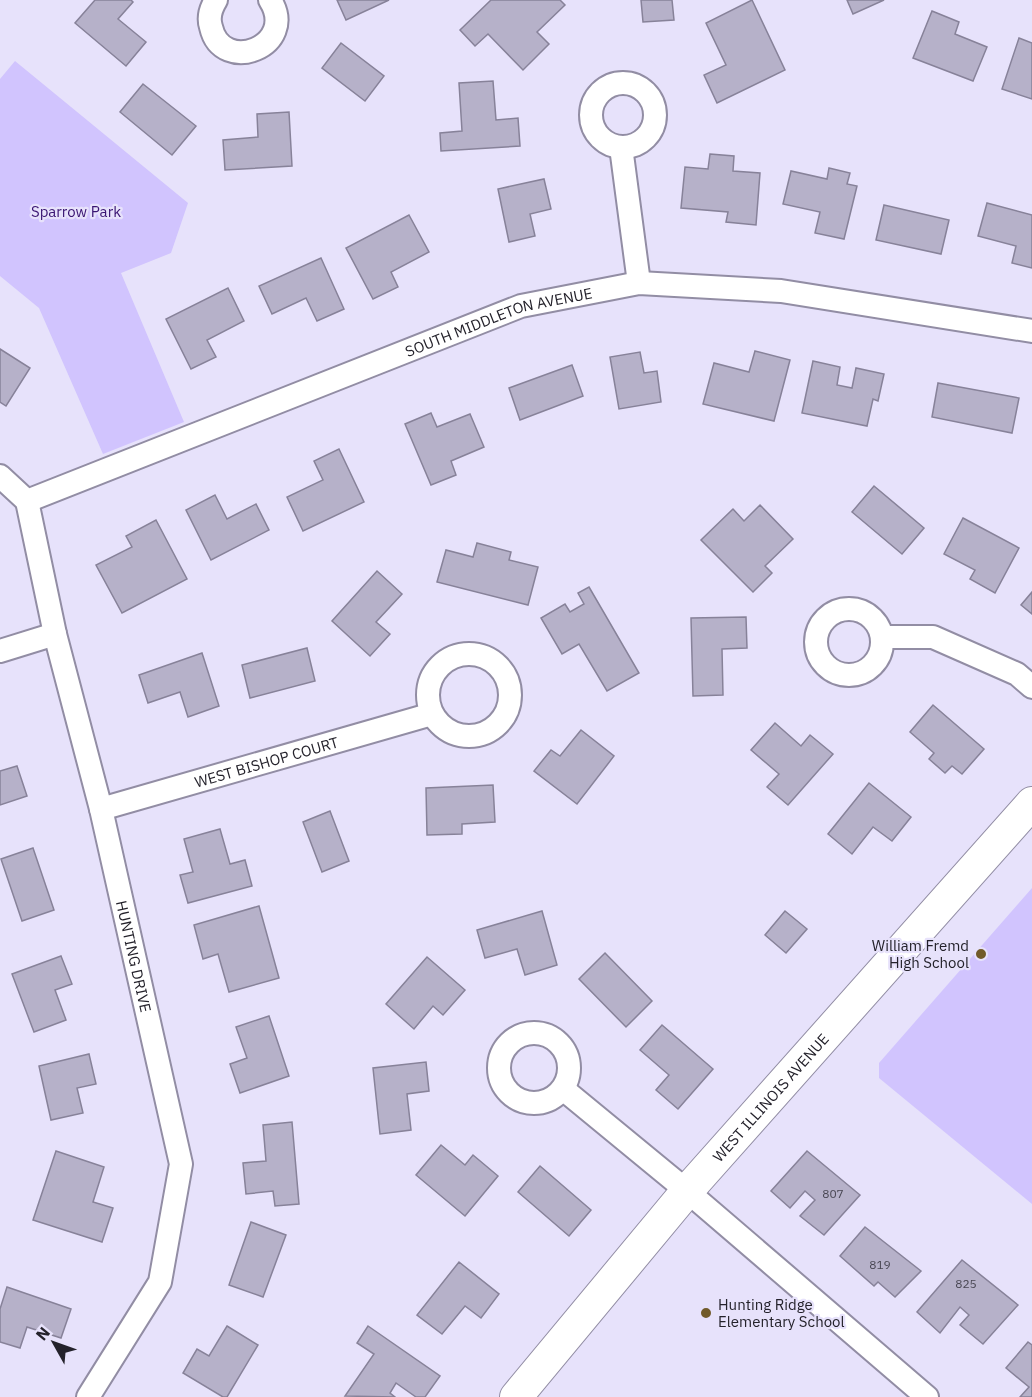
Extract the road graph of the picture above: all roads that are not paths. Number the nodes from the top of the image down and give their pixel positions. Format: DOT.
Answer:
graph roads {
  1 [pos="216,0"];
  2 [pos="270,0"];
  3 [pos="621,147"];
  4 [pos="639,283"];
  5 [pos="1032,331"];
  6 [pos="0,476"];
  7 [pos="27,501"];
  8 [pos="55,634"];
  9 [pos="882,637"];
  10 [pos="0,651"];
  11 [pos="1032,687"];
  12 [pos="432,714"];
  13 [pos="1032,803"];
  14 [pos="101,810"];
  15 [pos="562,1089"];
  16 [pos="687,1191"];
  17 [pos="88,1397"];
  18 [pos="516,1397"];
  19 [pos="927,1397"];
  1 -- 2 [label="street"];
  3 -- 4 [label="street"];
  4 -- 5 [label="street, SOUTH MIDDLETON AVENUE"];
  4 -- 7 [label="street, SOUTH MIDDLETON AVENUE"];
  6 -- 7 [label="street"];
  7 -- 8 [label="street, HUNTING DRIVE"];
  8 -- 10 [label="street"];
  8 -- 14 [label="street, HUNTING DRIVE"];
  9 -- 11 [label="street"];
  12 -- 14 [label="street, WEST BISHOP COURT"];
  13 -- 16 [label="main road, WEST ILLINOIS AVENUE"];
  14 -- 17 [label="street, HUNTING DRIVE"];
  15 -- 16 [label="street"];
  16 -- 18 [label="main road, WEST ILLINOIS AVENUE"];
  16 -- 19 [label="street"];
}
